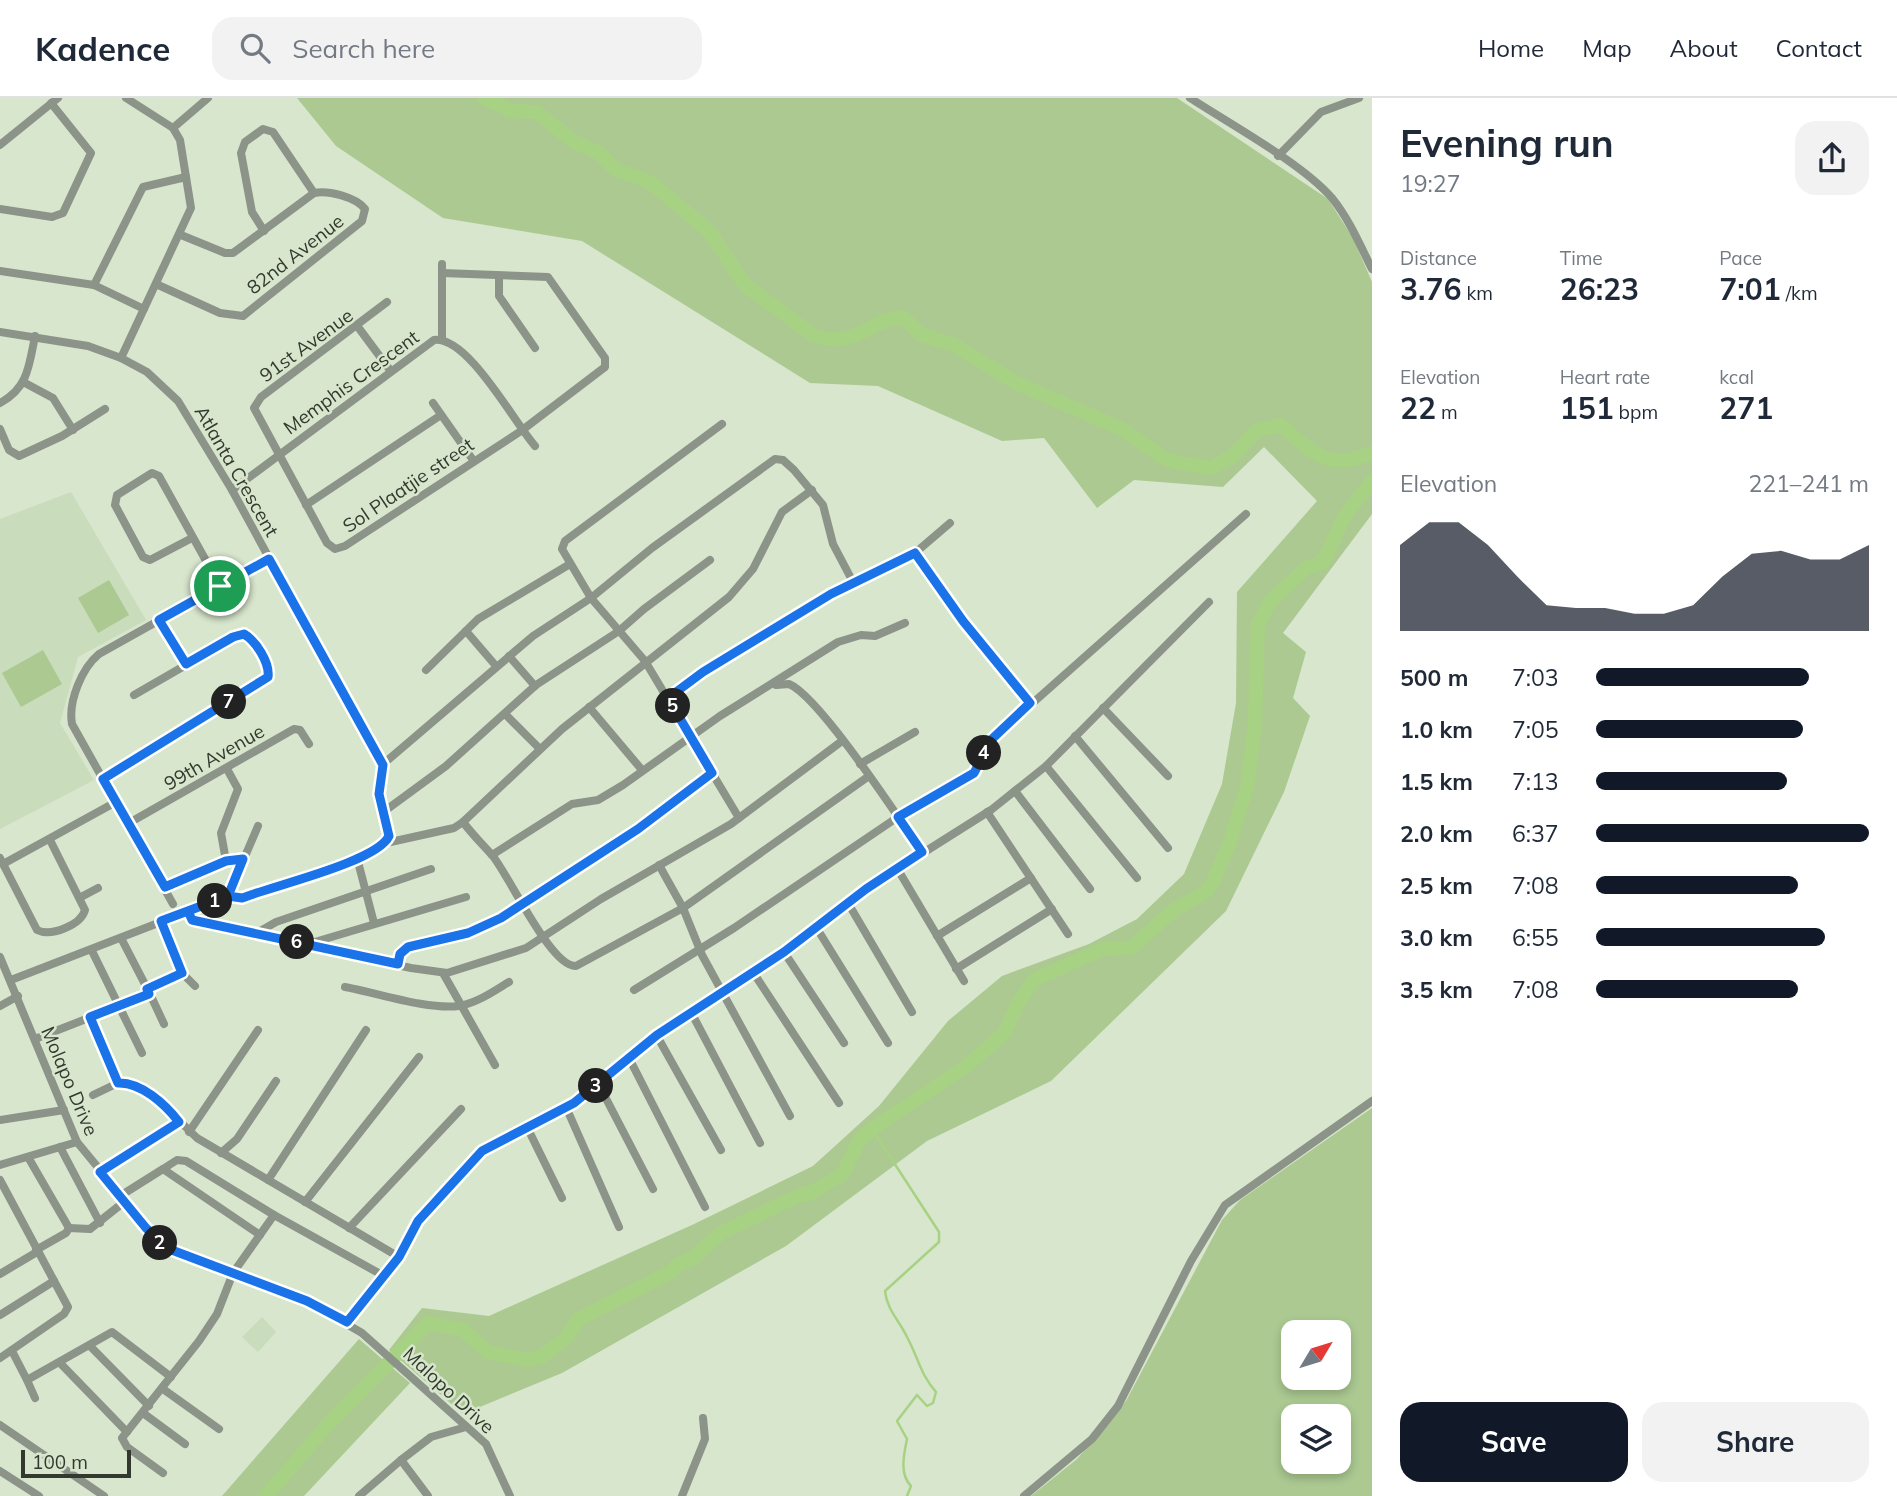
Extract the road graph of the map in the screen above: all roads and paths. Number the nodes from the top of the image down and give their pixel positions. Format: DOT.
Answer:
graph roads {
  1 [pos="208,98"];
  2 [pos="1190,98"];
  3 [pos="1359,98"];
  4 [pos="129,99"];
  5 [pos="55,101"];
  6 [pos="173,128"];
  7 [pos="0,145"];
  8 [pos="1278,156"];
  9 [pos="186,177"];
  10 [pos="314,192"];
  11 [pos="0,209"];
  12 [pos="264,231"];
  13 [pos="181,235"];
  14 [pos="1372,269"];
  15 [pos="0,271"];
  16 [pos="499,276"];
  17 [pos="156,284"];
  18 [pos="94,285"];
  19 [pos="387,302"];
  20 [pos="144,310"];
  21 [pos="358,327"];
  22 [pos="0,332"];
  23 [pos="35,336"];
  24 [pos="442,339"];
  25 [pos="535,348"];
  26 [pos="121,358"];
  27 [pos="390,370"];
  28 [pos="25,383"];
  29 [pos="0,403"];
  30 [pos="433,403"];
  31 [pos="106,409"];
  32 [pos="441,415"];
  33 [pos="722,424"];
  34 [pos="0,429"];
  35 [pos="73,430"];
  36 [pos="521,430"];
  37 [pos="535,446"];
  38 [pos="280,453"];
  39 [pos="473,460"];
  40 [pos="232,490"];
  41 [pos="812,490"];
  42 [pos="306,505"];
  43 [pos="1247,514"];
  44 [pos="950,523"];
  45 [pos="192,538"];
  46 [pos="915,553"];
  47 [pos="269,559"];
  48 [pos="710,559"];
  49 [pos="570,564"];
  50 [pos="853,582"];
  51 [pos="220,586"];
  52 [pos="592,598"];
  53 [pos="1209,602"];
  54 [pos="159,620"];
  55 [pos="905,623"];
  56 [pos="466,631"];
  57 [pos="619,631"];
  58 [pos="509,656"];
  59 [pos="645,661"];
  60 [pos="186,664"];
  61 [pos="496,666"];
  62 [pos="426,670"];
  63 [pos="774,685"];
  64 [pos="535,686"];
  65 [pos="134,695"];
  66 [pos="668,698"];
  67 [pos="1030,703"];
  68 [pos="589,707"];
  69 [pos="1102,708"];
  70 [pos="505,714"];
  71 [pos="915,732"];
  72 [pos="691,736"];
  73 [pos="1075,736"];
  74 [pos="842,741"];
  75 [pos="309,744"];
  76 [pos="540,749"];
  77 [pos="860,764"];
  78 [pos="383,765"];
  79 [pos="1046,766"];
  80 [pos="228,769"];
  81 [pos="642,770"];
  82 [pos="712,773"];
  83 [pos="869,776"];
  84 [pos="1168,776"];
  85 [pos="103,779"];
  86 [pos="1016,791"];
  87 [pos="116,802"];
  88 [pos="987,812"];
  89 [pos="382,813"];
  90 [pos="898,817"];
  91 [pos="739,818"];
  92 [pos="463,822"];
  93 [pos="130,823"];
  94 [pos="258,826"];
  95 [pos="50,840"];
  96 [pos="386,843"];
  97 [pos="1168,848"];
  98 [pos="922,852"];
  99 [pos="492,855"];
  100 [pos="357,858"];
  101 [pos="243,859"];
  102 [pos="1,861"];
  103 [pos="226,861"];
  104 [pos="659,866"];
  105 [pos="897,868"];
  106 [pos="431,869"];
  107 [pos="1031,878"];
  108 [pos="1137,878"];
  109 [pos="165,887"];
  110 [pos="98,888"];
  111 [pos="1090,889"];
  112 [pos="366,894"];
  113 [pos="228,896"];
  114 [pos="81,897"];
  115 [pos="466,897"];
  116 [pos="848,903"];
  117 [pos="173,904"];
  118 [pos="522,904"];
  119 [pos="683,908"];
  120 [pos="1052,909"];
  121 [pos="188,911"];
  122 [pos="161,921"];
  123 [pos="374,923"];
  124 [pos="816,927"];
  125 [pos="255,934"];
  126 [pos="1068,934"];
  127 [pos="543,936"];
  128 [pos="937,936"];
  129 [pos="121,938"];
  130 [pos="307,944"];
  131 [pos="699,948"];
  132 [pos="92,951"];
  133 [pos="784,952"];
  134 [pos="0,957"];
  135 [pos="398,964"];
  136 [pos="956,969"];
  137 [pos="443,972"];
  138 [pos="753,972"];
  139 [pos="182,973"];
  140 [pos="11,979"];
  141 [pos="509,982"];
  142 [pos="964,982"];
  143 [pos="195,986"];
  144 [pos="345,987"];
  145 [pos="634,990"];
  146 [pos="148,991"];
  147 [pos="723,991"];
  148 [pos="18,996"];
  149 [pos="118,1005"];
  150 [pos="0,1006"];
  151 [pos="460,1006"];
  152 [pos="912,1012"];
  153 [pos="691,1013"];
  154 [pos="90,1017"];
  155 [pos="164,1024"];
  156 [pos="258,1030"];
  157 [pos="366,1030"];
  158 [pos="657,1035"];
  159 [pos="35,1039"];
  160 [pos="844,1043"];
  161 [pos="888,1043"];
  162 [pos="142,1053"];
  163 [pos="419,1057"];
  164 [pos="631,1060"];
  165 [pos="495,1065"];
  166 [pos="276,1081"];
  167 [pos="118,1083"];
  168 [pos="598,1084"];
  169 [pos="93,1095"];
  170 [pos="1372,1101"];
  171 [pos="839,1103"];
  172 [pos="566,1107"];
  173 [pos="461,1109"];
  174 [pos="64,1110"];
  175 [pos="790,1116"];
  176 [pos="0,1120"];
  177 [pos="179,1122"];
  178 [pos="527,1127"];
  179 [pos="189,1132"];
  180 [pos="76,1142"];
  181 [pos="760,1143"];
  182 [pos="60,1147"];
  183 [pos="721,1150"];
  184 [pos="221,1153"];
  185 [pos="28,1157"];
  186 [pos="0,1165"];
  187 [pos="163,1169"];
  188 [pos="100,1172"];
  189 [pos="0,1180"];
  190 [pos="268,1180"];
  191 [pos="653,1189"];
  192 [pos="562,1198"];
  193 [pos="122,1199"];
  194 [pos="305,1202"];
  195 [pos="705,1207"];
  196 [pos="274,1215"];
  197 [pos="100,1223"];
  198 [pos="619,1227"];
  199 [pos="69,1228"];
  200 [pos="349,1228"];
  201 [pos="260,1235"];
  202 [pos="36,1251"];
  203 [pos="399,1257"];
  204 [pos="233,1273"];
  205 [pos="0,1274"];
  206 [pos="384,1276"];
  207 [pos="54,1281"];
  208 [pos="0,1315"];
  209 [pos="347,1322"];
  210 [pos="90,1346"];
  211 [pos="380,1348"];
  212 [pos="12,1351"];
  213 [pos="0,1358"];
  214 [pos="61,1363"];
  215 [pos="171,1377"];
  216 [pos="27,1380"];
  217 [pos="163,1389"];
  218 [pos="35,1398"];
  219 [pos="146,1409"];
  220 [pos="703,1418"];
  221 [pos="0,1425"];
  222 [pos="466,1427"];
  223 [pos="219,1429"];
  224 [pos="127,1432"];
  225 [pos="185,1444"];
  226 [pos="401,1460"];
  227 [pos="0,1471"];
  228 [pos="163,1473"];
  229 [pos="361,1493"];
  230 [pos="39,1496"];
  231 [pos="104,1496"];
  232 [pos="372,1496"];
  233 [pos="428,1496"];
  234 [pos="510,1496"];
  235 [pos="682,1496"];
  236 [pos="1024,1496"];
  1 -- 6 [label="street"];
  2 -- 8 [label="street"];
  3 -- 8 [label="street"];
  4 -- 6 [label="street"];
  5 -- 7 [label="street"];
  5 -- 11 [label="street"];
  6 -- 9 [label="street"];
  8 -- 14 [label="street"];
  9 -- 13 [label="street"];
  9 -- 18 [label="street"];
  10 -- 12 [label="street, 82nd Avenue"];
  10 -- 12 [label="street"];
  10 -- 17 [label="street, 82nd Avenue"];
  12 -- 13 [label="street, 82nd Avenue"];
  13 -- 17 [label="street"];
  15 -- 18 [label="street"];
  16 -- 24 [label="street"];
  16 -- 25 [label="street"];
  16 -- 36 [label="street, Sol Plaatjie street"];
  17 -- 20 [label="street"];
  18 -- 20 [label="street"];
  19 -- 21 [label="street, 91st Avenue"];
  20 -- 26 [label="street"];
  21 -- 27 [label="street"];
  21 -- 38 [label="street, 91st Avenue"];
  22 -- 23 [label="street, Atlanta Crescent"];
  23 -- 26 [label="street, Atlanta Crescent"];
  23 -- 28 [label="street"];
  24 -- 27 [label="street, Memphis Crescent"];
  24 -- 36 [label="street, Memphis Crescent"];
  26 -- 40 [label="street, Atlanta Crescent"];
  27 -- 38 [label="street, Memphis Crescent"];
  28 -- 29 [label="street"];
  28 -- 35 [label="street"];
  30 -- 32 [label="street"];
  31 -- 35 [label="street"];
  32 -- 39 [label="street"];
  32 -- 42 [label="street"];
  33 -- 49 [label="street"];
  34 -- 35 [label="street"];
  36 -- 37 [label="street, Memphis Crescent"];
  36 -- 39 [label="street, Sol Plaatjie street"];
  38 -- 40 [label="street, Memphis Crescent"];
  38 -- 42 [label="street, Sol Plaatjie street"];
  39 -- 42 [label="street, Sol Plaatjie street"];
  40 -- 47 [label="street, Atlanta Crescent"];
  41 -- 50 [label="street"];
  41 -- 52 [label="street"];
  41 -- 59 [label="street"];
  43 -- 67 [label="street"];
  44 -- 46 [label="street"];
  45 -- 45 [label="street"];
  45 -- 51 [label="street"];
  46 -- 50 [label="street"];
  46 -- 67 [label="street"];
  47 -- 51 [label="street"];
  47 -- 78 [label="street, Atlanta Crescent"];
  48 -- 57 [label="street"];
  49 -- 52 [label="street"];
  49 -- 56 [label="street"];
  50 -- 66 [label="street"];
  51 -- 54 [label="street"];
  52 -- 57 [label="street"];
  52 -- 58 [label="street"];
  53 -- 69 [label="street"];
  54 -- 60 [label="street"];
  54 -- 85 [label="street"];
  55 -- 63 [label="street"];
  56 -- 61 [label="street"];
  56 -- 62 [label="street"];
  57 -- 59 [label="street"];
  57 -- 64 [label="street"];
  58 -- 61 [label="street"];
  58 -- 64 [label="street"];
  59 -- 66 [label="street"];
  59 -- 68 [label="street"];
  60 -- 65 [label="street"];
  60 -- 85 [label="street"];
  61 -- 78 [label="street"];
  63 -- 72 [label="street"];
  63 -- 74 [label="street"];
  64 -- 70 [label="street"];
  66 -- 72 [label="street"];
  67 -- 90 [label="street"];
  68 -- 76 [label="street"];
  68 -- 81 [label="street"];
  69 -- 73 [label="street"];
  69 -- 84 [label="street"];
  70 -- 76 [label="street"];
  70 -- 89 [label="street"];
  71 -- 77 [label="street"];
  72 -- 81 [label="street"];
  72 -- 82 [label="street"];
  73 -- 79 [label="street"];
  73 -- 97 [label="street"];
  74 -- 77 [label="street"];
  74 -- 91 [label="street"];
  75 -- 80 [label="street, 99th Avenue"];
  76 -- 92 [label="street"];
  77 -- 83 [label="street"];
  78 -- 89 [label="street"];
  79 -- 86 [label="street"];
  79 -- 108 [label="street"];
  80 -- 93 [label="street, 99th Avenue"];
  80 -- 103 [label="street"];
  81 -- 99 [label="street"];
  82 -- 91 [label="street"];
  82 -- 118 [label="street"];
  83 -- 90 [label="street"];
  83 -- 119 [label="street"];
  85 -- 87 [label="street"];
  86 -- 88 [label="street"];
  86 -- 111 [label="street"];
  87 -- 93 [label="street"];
  87 -- 95 [label="street"];
  88 -- 98 [label="street"];
  88 -- 107 [label="street"];
  89 -- 96 [label="street"];
  90 -- 98 [label="street"];
  90 -- 131 [label="street"];
  91 -- 104 [label="street"];
  92 -- 96 [label="street"];
  92 -- 99 [label="street"];
  93 -- 109 [label="street"];
  94 -- 101 [label="street"];
  95 -- 102 [label="street"];
  95 -- 114 [label="street"];
  96 -- 100 [label="street"];
  98 -- 105 [label="street"];
  99 -- 118 [label="street"];
  100 -- 112 [label="street"];
  100 -- 113 [label="street"];
  101 -- 103 [label="street"];
  101 -- 113 [label="street"];
  102 -- 114 [label="street"];
  103 -- 109 [label="street"];
  104 -- 119 [label="street"];
  104 -- 127 [label="street"];
  105 -- 116 [label="street"];
  105 -- 128 [label="street"];
  106 -- 112 [label="street"];
  107 -- 120 [label="street"];
  107 -- 128 [label="street"];
  109 -- 117 [label="street"];
  110 -- 114 [label="street"];
  112 -- 123 [label="street"];
  112 -- 125 [label="street"];
  113 -- 121 [label="street"];
  115 -- 123 [label="street"];
  116 -- 124 [label="street"];
  116 -- 152 [label="street"];
  118 -- 127 [label="street"];
  118 -- 135 [label="street"];
  119 -- 127 [label="street"];
  119 -- 131 [label="street"];
  120 -- 126 [label="street"];
  120 -- 136 [label="street"];
  121 -- 122 [label="street"];
  121 -- 125 [label="street"];
  122 -- 129 [label="street"];
  122 -- 139 [label="street"];
  123 -- 130 [label="street"];
  124 -- 133 [label="street"];
  124 -- 161 [label="street"];
  125 -- 130 [label="street"];
  127 -- 137 [label="street"];
  128 -- 136 [label="street"];
  129 -- 132 [label="street"];
  129 -- 146 [label="street"];
  130 -- 135 [label="street"];
  131 -- 145 [label="street"];
  131 -- 147 [label="street"];
  132 -- 140 [label="street"];
  132 -- 149 [label="street"];
  133 -- 138 [label="street"];
  133 -- 160 [label="street"];
  134 -- 140 [label="street, Molapo Drive"];
  135 -- 137 [label="street"];
  136 -- 142 [label="street"];
  137 -- 151 [label="street"];
  138 -- 147 [label="street"];
  138 -- 171 [label="street"];
  139 -- 143 [label="street"];
  139 -- 146 [label="street"];
  140 -- 148 [label="street, Molapo Drive"];
  141 -- 151 [label="street"];
  144 -- 151 [label="street"];
  146 -- 149 [label="street"];
  146 -- 155 [label="street"];
  147 -- 153 [label="street"];
  147 -- 175 [label="street"];
  148 -- 150 [label="street"];
  148 -- 159 [label="street, Molapo Drive"];
  149 -- 154 [label="street"];
  149 -- 162 [label="street"];
  151 -- 165 [label="street"];
  153 -- 158 [label="street"];
  153 -- 181 [label="street"];
  154 -- 159 [label="street"];
  154 -- 167 [label="street"];
  156 -- 179 [label="street"];
  157 -- 190 [label="street"];
  158 -- 164 [label="street"];
  158 -- 183 [label="street"];
  159 -- 174 [label="street, Molapo Drive"];
  163 -- 194 [label="street"];
  164 -- 168 [label="street"];
  164 -- 195 [label="street"];
  166 -- 184 [label="street"];
  167 -- 169 [label="street"];
  167 -- 177 [label="street"];
  168 -- 172 [label="street"];
  168 -- 191 [label="street"];
  170 -- 236 [label="street"];
  172 -- 178 [label="street"];
  172 -- 198 [label="street"];
  173 -- 200 [label="street"];
  174 -- 176 [label="street"];
  174 -- 180 [label="street, Molapo Drive"];
  177 -- 179 [label="street"];
  177 -- 188 [label="street"];
  178 -- 192 [label="street"];
  178 -- 203 [label="street"];
  179 -- 184 [label="street"];
  180 -- 182 [label="street"];
  180 -- 188 [label="street, Molapo Drive"];
  182 -- 185 [label="street"];
  182 -- 197 [label="street"];
  184 -- 190 [label="street"];
  185 -- 186 [label="street"];
  185 -- 199 [label="street"];
  187 -- 193 [label="street"];
  187 -- 196 [label="street"];
  187 -- 201 [label="street"];
  188 -- 193 [label="street, Molapo Drive"];
  189 -- 202 [label="street"];
  190 -- 194 [label="street"];
  193 -- 197 [label="street"];
  193 -- 204 [label="street, Molapo Drive"];
  194 -- 200 [label="street"];
  196 -- 201 [label="street"];
  196 -- 206 [label="street"];
  197 -- 199 [label="street"];
  199 -- 202 [label="street"];
  200 -- 203 [label="street"];
  201 -- 204 [label="street"];
  202 -- 205 [label="street"];
  202 -- 207 [label="street"];
  203 -- 206 [label="street"];
  204 -- 209 [label="street, Molapo Drive"];
  204 -- 215 [label="street"];
  206 -- 209 [label="street"];
  207 -- 208 [label="street"];
  207 -- 212 [label="street"];
  209 -- 211 [label="street, Molapo Drive"];
  210 -- 214 [label="street"];
  210 -- 215 [label="street"];
  210 -- 219 [label="street"];
  211 -- 222 [label="street, Malopo Drive"];
  212 -- 213 [label="street"];
  212 -- 216 [label="street"];
  214 -- 216 [label="street"];
  214 -- 224 [label="street"];
  215 -- 217 [label="street"];
  216 -- 218 [label="street"];
  217 -- 219 [label="street"];
  217 -- 223 [label="street"];
  219 -- 224 [label="street"];
  219 -- 225 [label="street"];
  220 -- 235 [label="street"];
  221 -- 231 [label="street"];
  222 -- 226 [label="street"];
  222 -- 234 [label="street, Malopo Drive"];
  224 -- 228 [label="street"];
  226 -- 229 [label="street"];
  226 -- 233 [label="street"];
  227 -- 230 [label="street"];
  229 -- 232 [label="street"];
}
